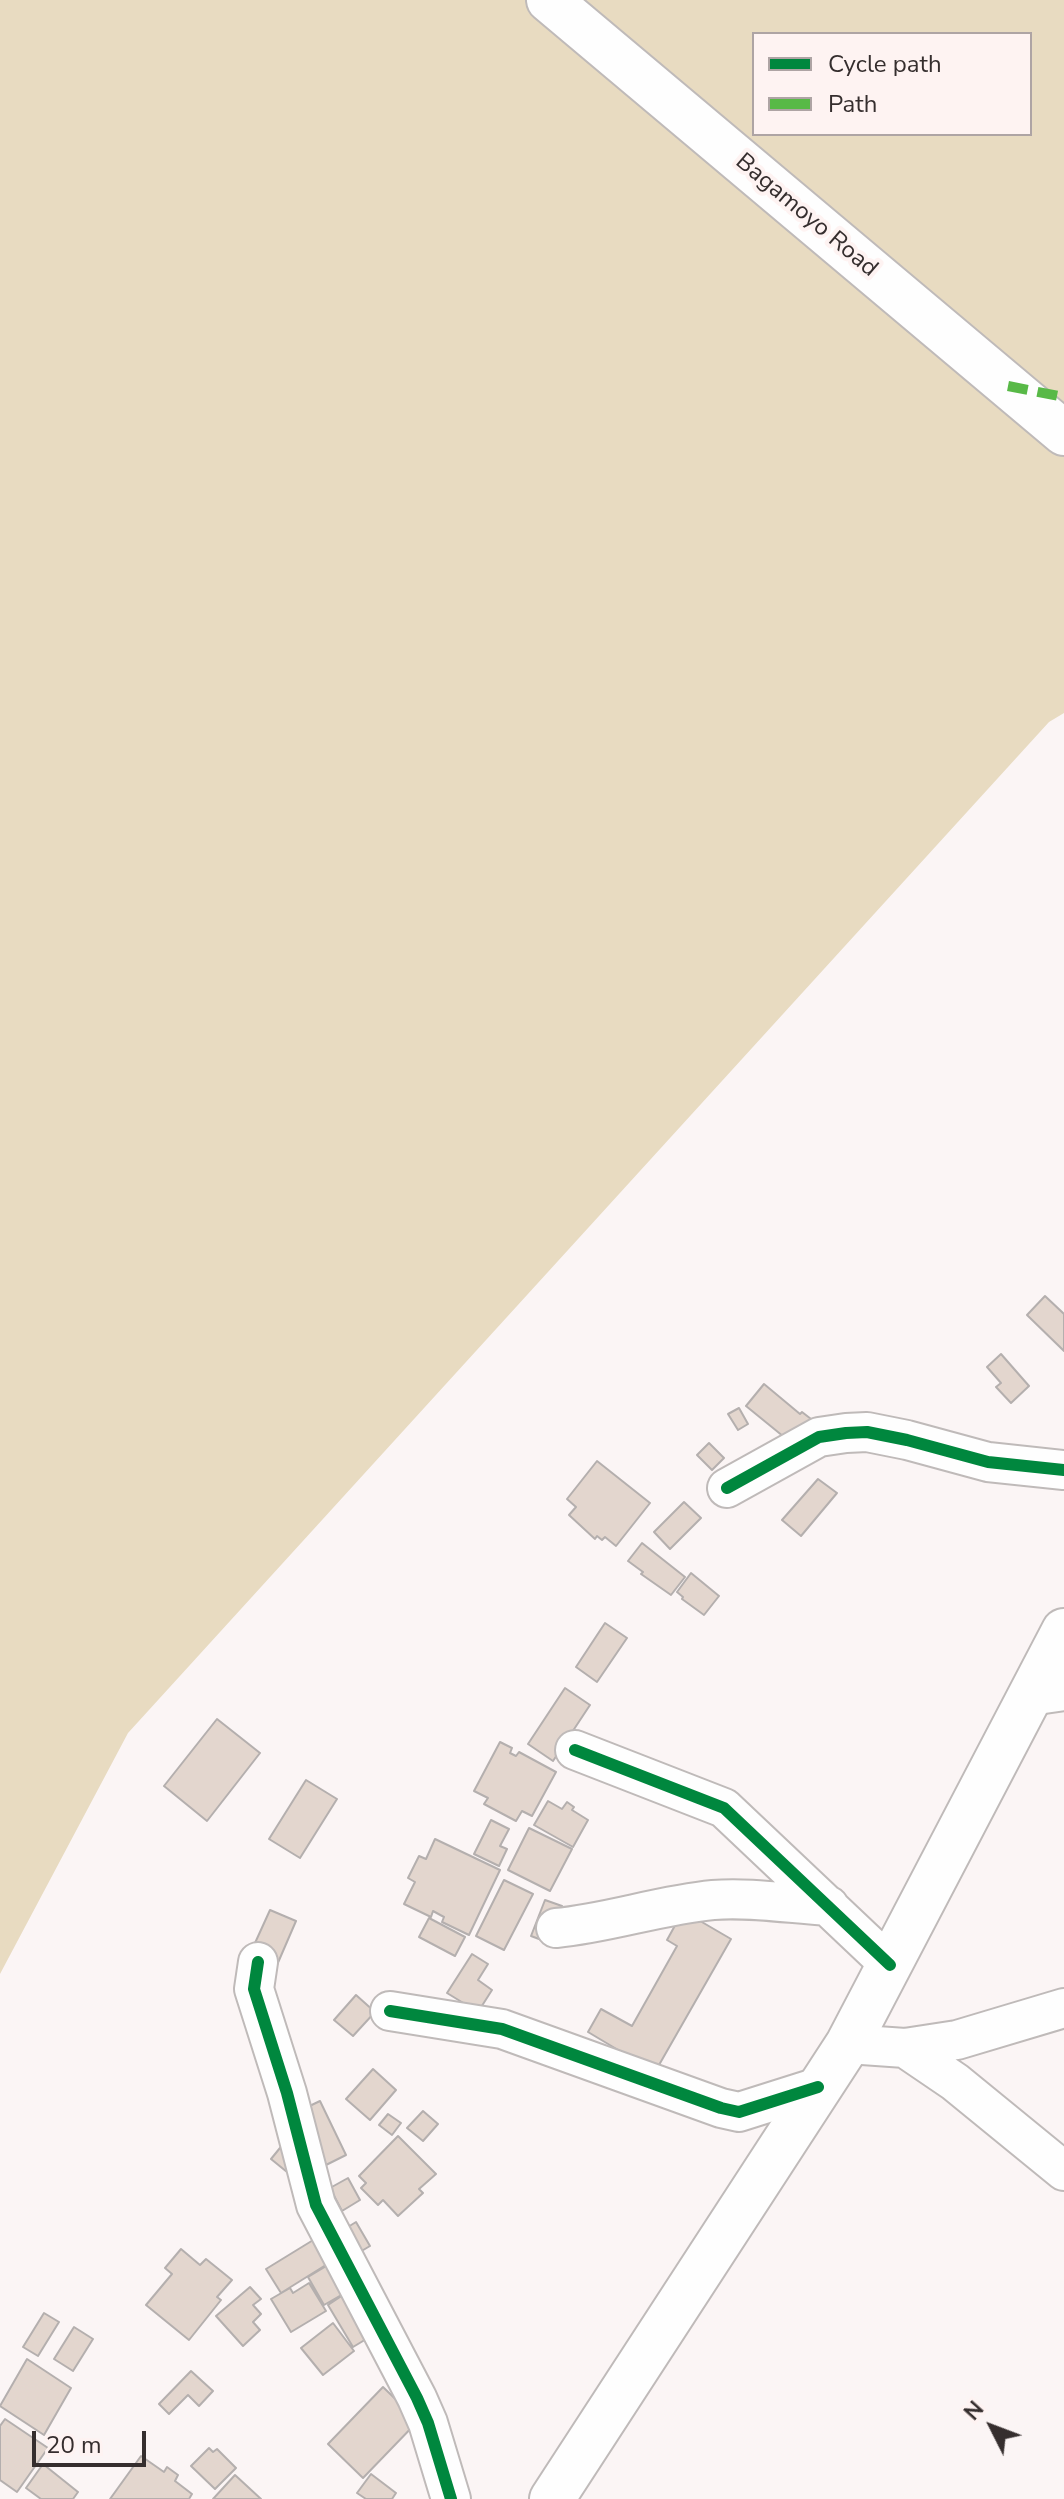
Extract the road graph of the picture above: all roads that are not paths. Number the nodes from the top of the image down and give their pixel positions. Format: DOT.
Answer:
graph roads {
  1 [pos="549,0"];
  2 [pos="1064,433"];
  3 [pos="1064,1470"];
  4 [pos="727,1488"];
  5 [pos="1064,1631"];
  6 [pos="1047,1694"];
  7 [pos="575,1750"];
  8 [pos="829,1906"];
  9 [pos="556,1928"];
  10 [pos="258,1962"];
  11 [pos="890,1965"];
  12 [pos="1064,2008"];
  13 [pos="390,2011"];
  14 [pos="848,2044"];
  15 [pos="905,2048"];
  16 [pos="818,2087"];
  17 [pos="1064,2171"];
  18 [pos="451,2499"];
  19 [pos="552,2499"];
  1 -- 2 [label="main road, Bagamoyo Road"];
  3 -- 4 [label="street"];
  5 -- 6 [label="main road"];
  6 -- 11 [label="main road"];
  7 -- 8 [label="street"];
  8 -- 9 [label="street"];
  8 -- 11 [label="street"];
  10 -- 18 [label="street"];
  11 -- 14 [label="main road"];
  12 -- 15 [label="street"];
  13 -- 16 [label="street"];
  14 -- 15 [label="street"];
  14 -- 16 [label="main road"];
  15 -- 17 [label="street"];
  16 -- 19 [label="main road"];
}
